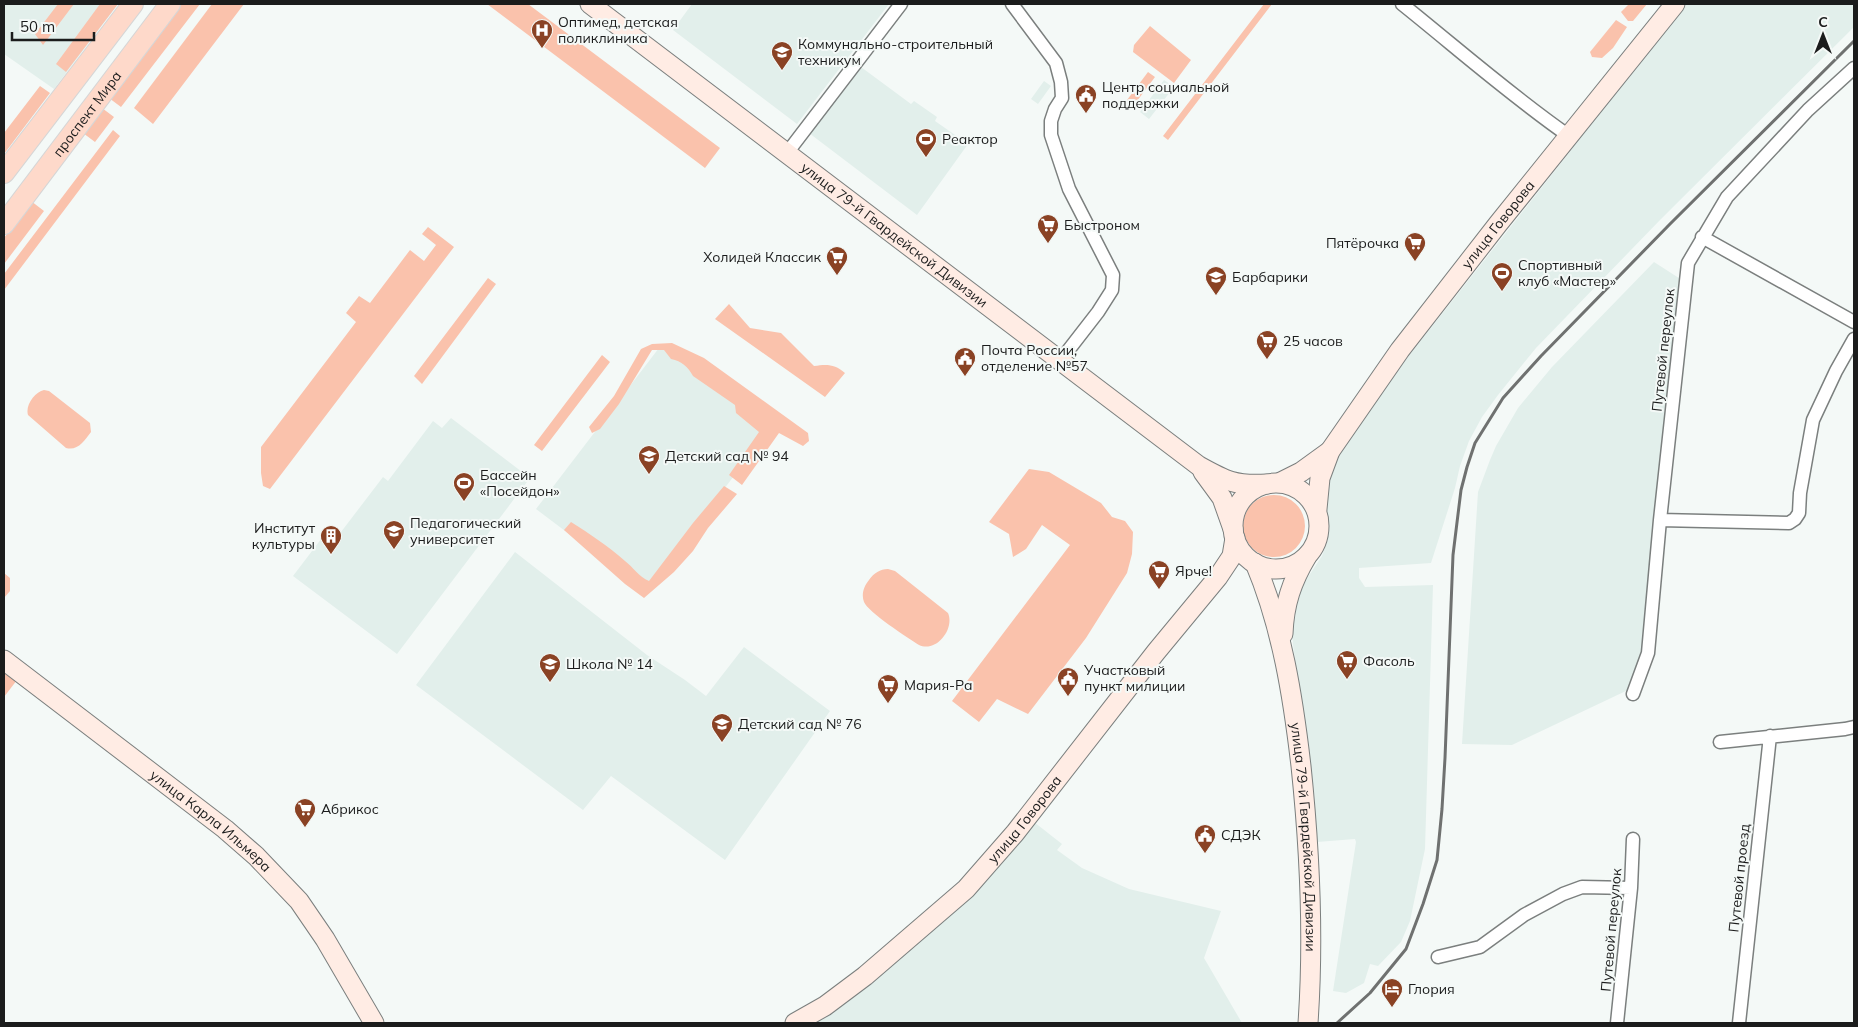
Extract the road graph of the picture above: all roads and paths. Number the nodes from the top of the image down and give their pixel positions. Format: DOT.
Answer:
graph roads {
  1 [pos="133,4"];
  2 [pos="170,4"];
  3 [pos="590,4"];
  4 [pos="901,4"];
  5 [pos="1012,4"];
  6 [pos="1402,4"];
  7 [pos="1675,4"];
  8 [pos="1854,68"];
  9 [pos="67,90"];
  10 [pos="91,108"];
  11 [pos="1568,136"];
  12 [pos="787,154"];
  13 [pos="4,173"];
  14 [pos="4,224"];
  15 [pos="1702,237"];
  16 [pos="1854,322"];
  17 [pos="1854,339"];
  18 [pos="1060,361"];
  19 [pos="1330,451"];
  20 [pos="1199,466"];
  21 [pos="1274,483"];
  22 [pos="1317,510"];
  23 [pos="1660,520"];
  24 [pos="1234,534"];
  25 [pos="1309,553"];
  26 [pos="1255,563"];
  27 [pos="1218,577"];
  28 [pos="1283,652"];
  29 [pos="4,660"];
  30 [pos="1633,694"];
  31 [pos="1854,727"];
  32 [pos="1770,736"];
  33 [pos="1720,742"];
  34 [pos="1633,839"];
  35 [pos="1631,888"];
  36 [pos="1438,957"];
  37 [pos="374,1023"];
  38 [pos="795,1023"];
  39 [pos="1308,1023"];
  40 [pos="1617,1023"];
  41 [pos="1739,1023"];
  1 -- 9 [label="main road"];
  2 -- 10 [label="main road, проспект Мира"];
  3 -- 12 [label="street, улица 79-й Гвардейской Дивизии"];
  4 -- 12 [label="street"];
  5 -- 18 [label="street"];
  6 -- 11 [label="street"];
  7 -- 11 [label="street, улица Говорова"];
  8 -- 15 [label="street, Путевой переулок"];
  9 -- 10 [label="main road"];
  9 -- 13 [label="main road"];
  10 -- 14 [label="main road, проспект Мира"];
  11 -- 19 [label="street, улица Говорова"];
  12 -- 18 [label="street, улица 79-й Гвардейской Дивизии"];
  15 -- 16 [label="street"];
  15 -- 23 [label="street, Путевой переулок"];
  17 -- 23 [label="street"];
  18 -- 20 [label="street, улица 79-й Гвардейской Дивизии"];
  19 -- 21 [label="street, улица Говорова"];
  19 -- 22 [label="street, улица Говорова"];
  20 -- 21 [label="street, улица 79-й Гвардейской Дивизии"];
  20 -- 24 [label="street, улица 79-й Гвардейской Дивизии"];
  21 -- 22 [label="street"];
  21 -- 24 [label="street"];
  22 -- 25 [label="street"];
  23 -- 30 [label="street, Путевой переулок"];
  24 -- 26 [label="street"];
  24 -- 27 [label="street, улица Говорова"];
  25 -- 26 [label="street"];
  25 -- 28 [label="street, улица 79-й Гвардейской Дивизии"];
  26 -- 27 [label="street"];
  26 -- 28 [label="street, улица 79-й Гвардейской Дивизии"];
  27 -- 38 [label="street, улица Говорова"];
  28 -- 39 [label="street, улица 79-й Гвардейской Дивизии"];
  29 -- 37 [label="street, улица Карла Ильмера"];
  31 -- 32 [label="street"];
  32 -- 33 [label="street"];
  32 -- 41 [label="street, Путевой проезд"];
  34 -- 35 [label="street, Путевой переулок"];
  35 -- 36 [label="street"];
  35 -- 40 [label="street, Путевой переулок"];
}
